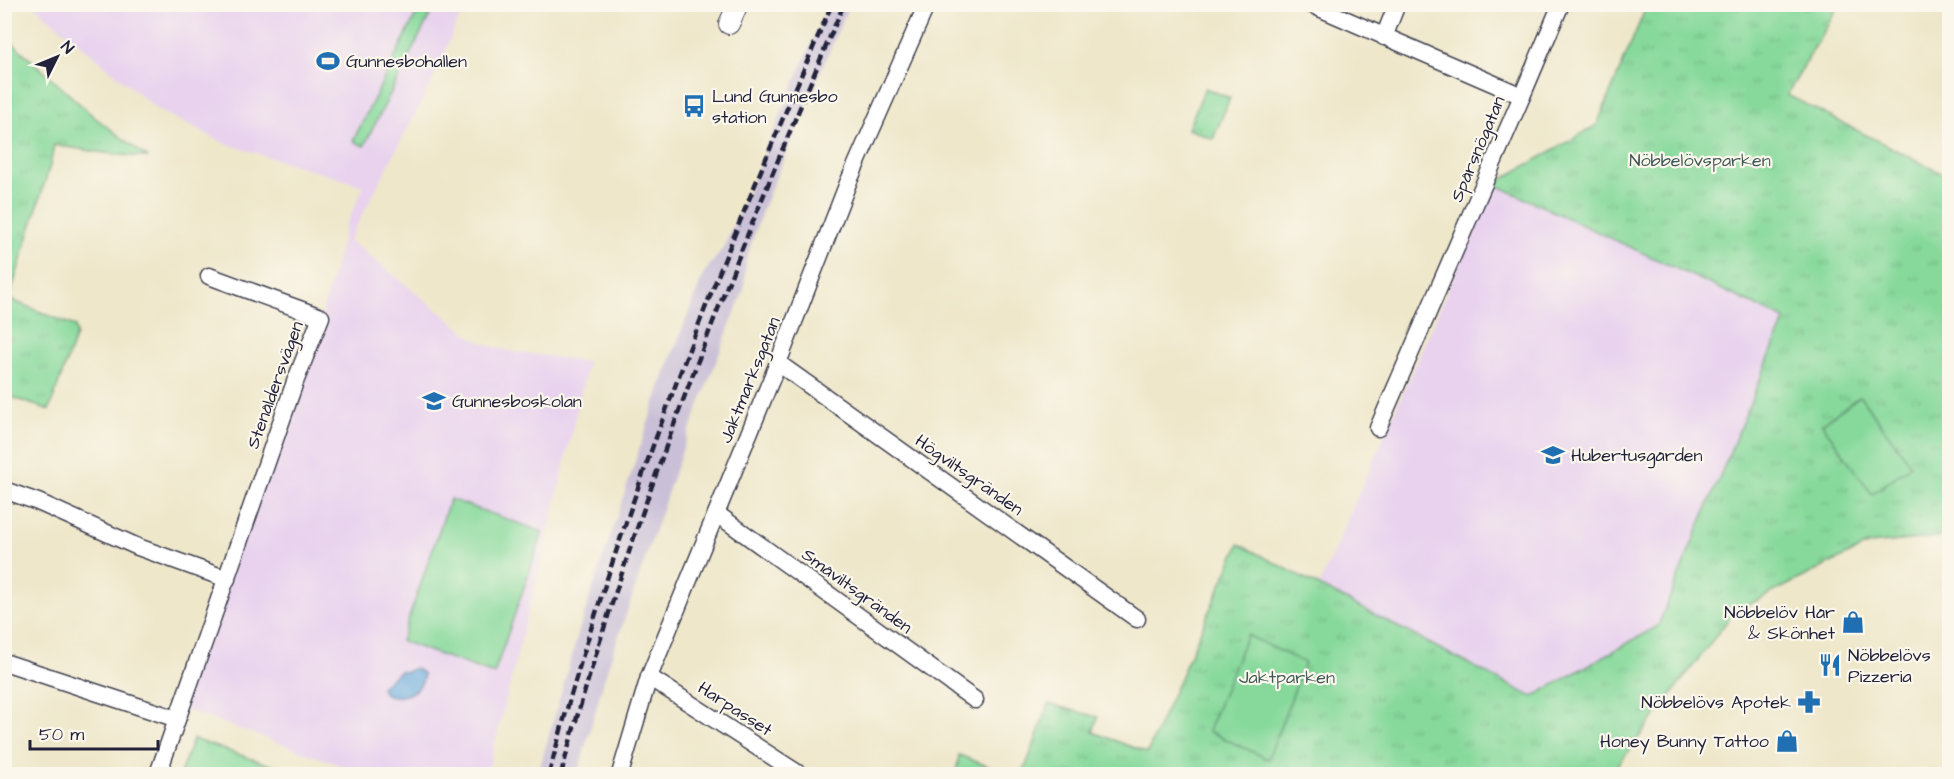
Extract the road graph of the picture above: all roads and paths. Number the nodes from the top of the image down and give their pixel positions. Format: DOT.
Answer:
graph roads {
  1 [pos="738,4"];
  2 [pos="927,4"];
  3 [pos="1310,4"];
  4 [pos="1397,4"];
  5 [pos="1561,4"];
  6 [pos="729,24"];
  7 [pos="1384,37"];
  8 [pos="1522,96"];
  9 [pos="208,276"];
  10 [pos="778,363"];
  11 [pos="1378,428"];
  12 [pos="4,490"];
  13 [pos="717,514"];
  14 [pos="227,579"];
  15 [pos="1137,619"];
  16 [pos="4,662"];
  17 [pos="649,677"];
  18 [pos="975,700"];
  19 [pos="177,719"];
  20 [pos="158,774"];
  21 [pos="621,774"];
  22 [pos="799,774"];
  1 -- 6 [label="street"];
  2 -- 10 [label="street, Jaktmarksgatan"];
  3 -- 7 [label="street, Spårsnögatan"];
  4 -- 7 [label="street"];
  5 -- 8 [label="street"];
  7 -- 8 [label="street, Spårsnögatan"];
  8 -- 11 [label="street, Spårsnögatan"];
  9 -- 14 [label="street, Stenåldersvägen"];
  10 -- 13 [label="street, Jaktmarksgatan"];
  10 -- 15 [label="street, Högviltsgränden"];
  12 -- 14 [label="street"];
  13 -- 17 [label="street, Jaktmarksgatan"];
  13 -- 18 [label="street, Småviltsgränden"];
  14 -- 19 [label="street, Stenåldersvägen"];
  16 -- 19 [label="street"];
  17 -- 21 [label="street, Jaktmarksgatan"];
  17 -- 22 [label="street, Harpasset"];
  19 -- 20 [label="street, Stenåldersvägen"];
}
